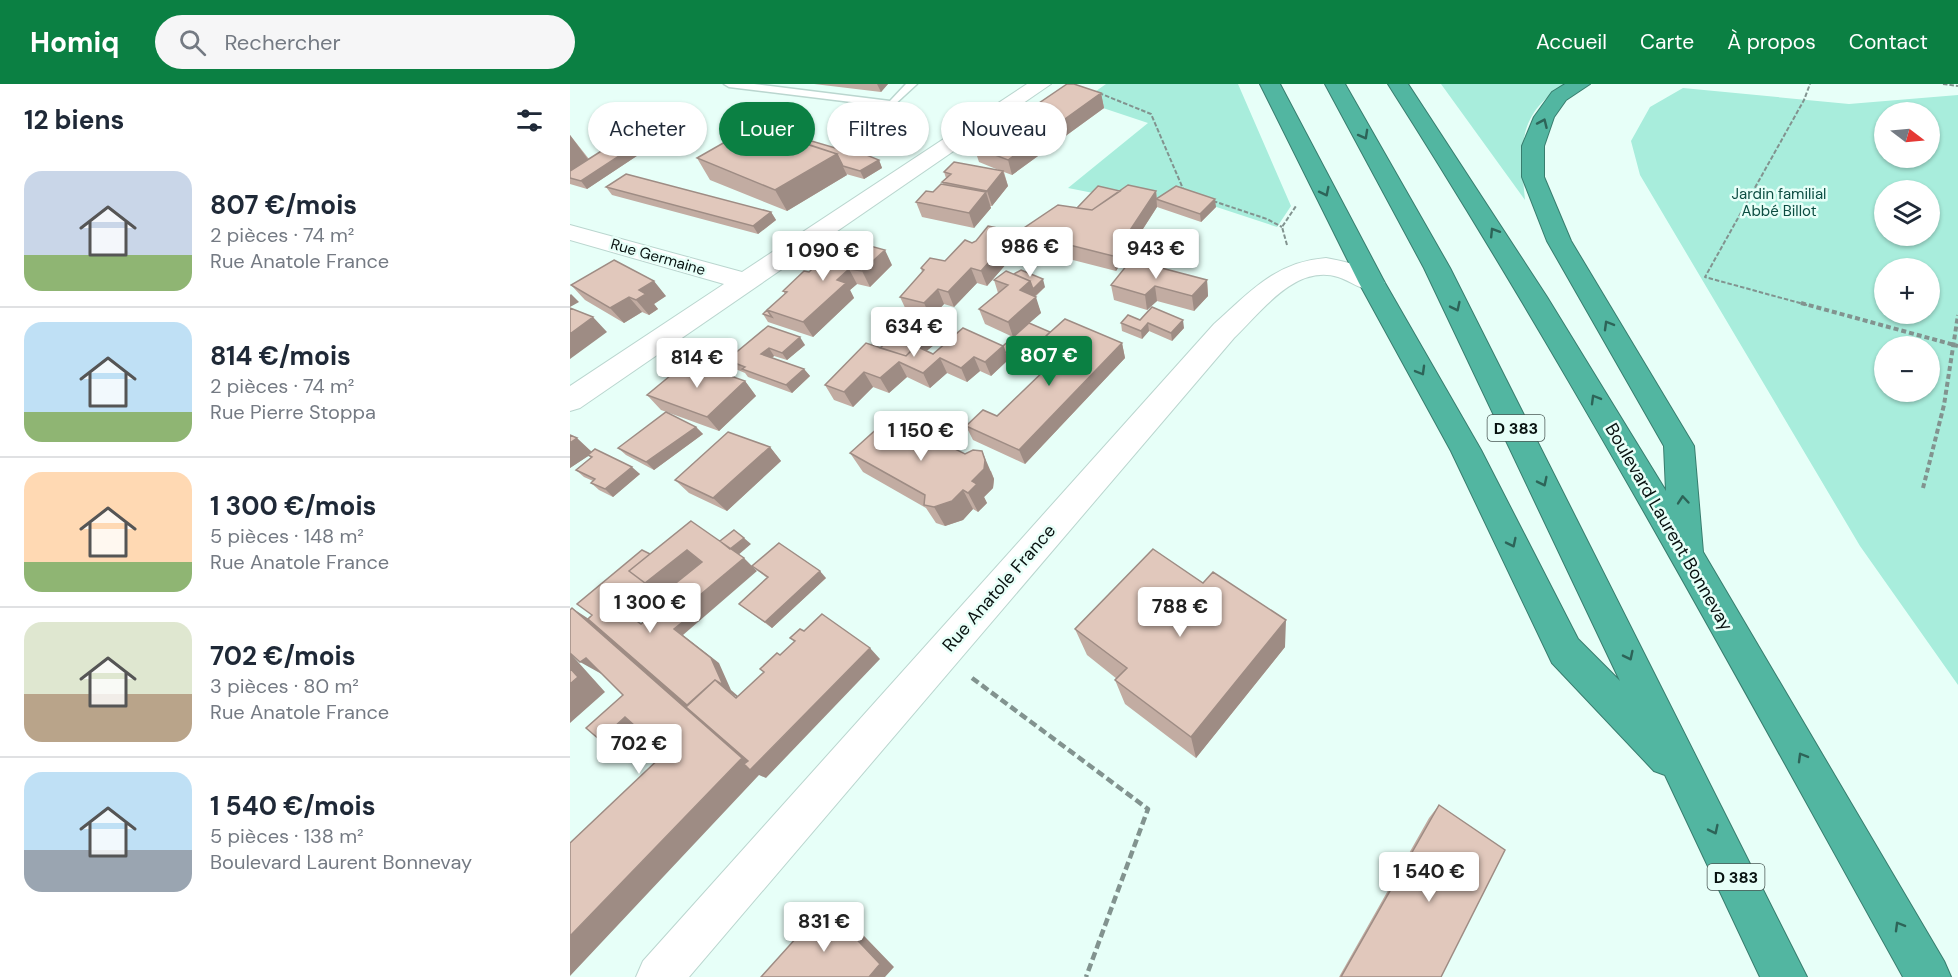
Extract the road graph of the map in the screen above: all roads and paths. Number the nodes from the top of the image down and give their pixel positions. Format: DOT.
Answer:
graph roads {
  1 [pos="729,84"];
  2 [pos="912,84"];
  3 [pos="1041,84"];
  4 [pos="1270,84"];
  5 [pos="1335,84"];
  6 [pos="1398,84"];
  7 [pos="1420,84"];
  8 [pos="1580,84"];
  9 [pos="1810,84"];
  10 [pos="1943,84"];
  11 [pos="1958,86"];
  12 [pos="1093,91"];
  13 [pos="1454,167"];
  14 [pos="1185,192"];
  15 [pos="1205,199"];
  16 [pos="1282,227"];
  17 [pos="570,232"];
  18 [pos="746,282"];
  19 [pos="1372,283"];
  20 [pos="1958,315"];
  21 [pos="1956,346"];
  22 [pos="570,400"];
  23 [pos="1923,488"];
  24 [pos="1688,558"];
  25 [pos="940,654"];
  26 [pos="1688,778"];
  27 [pos="659,977"];
  28 [pos="1086,977"];
  29 [pos="1784,977"];
  30 [pos="1928,977"];
  1 -- 2 [label="lane"];
  3 -- 18 [label="street"];
  4 -- 19 [label="highway, one-way"];
  5 -- 26 [label="highway, D 383, one-way"];
  6 -- 13 [label="highway, Boulevard Laurent Bonnevay"];
  7 -- 13 [label="highway"];
  24 -- 8 [label="highway, one-way"];
  9 -- 21 [label="path"];
  10 -- 11 [label="path"];
  12 -- 14 [label="path"];
  24 -- 13 [label="highway, Boulevard Laurent Bonnevay, one-way"];
  15 -- 16 [label="path"];
  17 -- 18 [label="street, Rue Germaine"];
  18 -- 22 [label="street"];
  19 -- 25 [label="street, Rue Anatole France"];
  19 -- 26 [label="highway, one-way"];
  20 -- 21 [label="path"];
  21 -- 23 [label="path"];
  30 -- 24 [label="highway, Boulevard Laurent Bonnevay, one-way"];
  25 -- 27 [label="street, Rue Anatole France"];
  25 -- 28 [label="path"];
  26 -- 29 [label="highway, D 383, one-way"];
}
